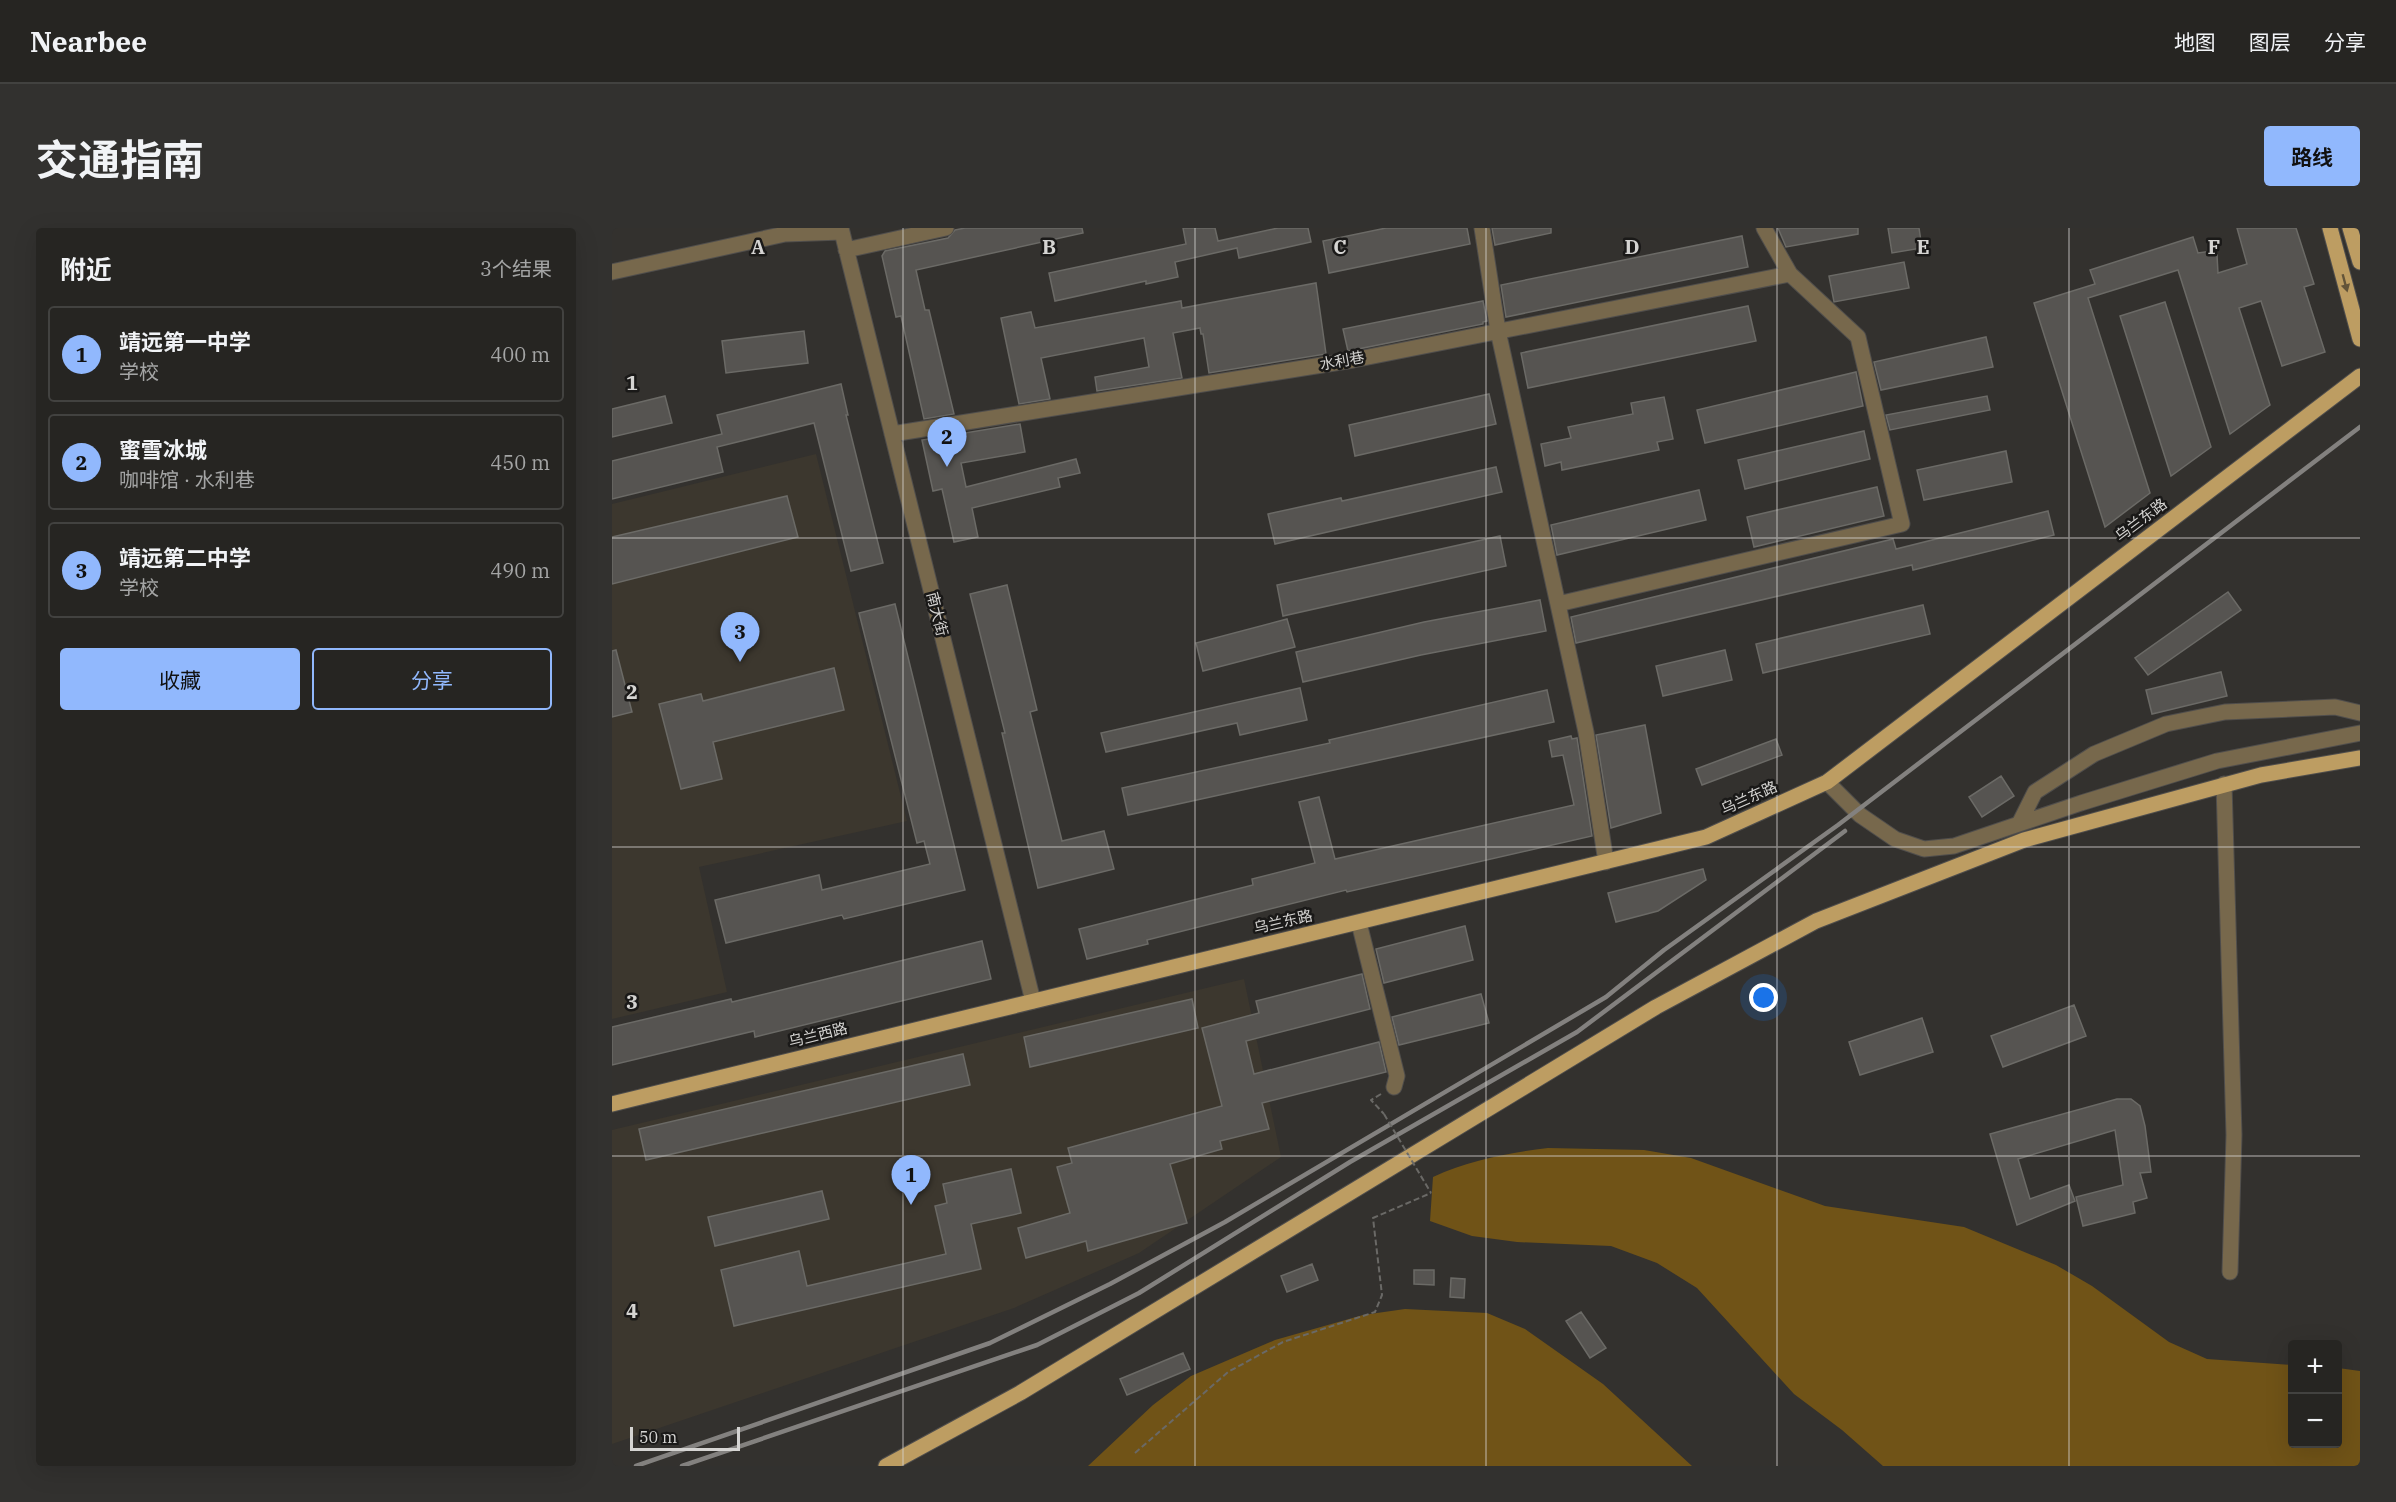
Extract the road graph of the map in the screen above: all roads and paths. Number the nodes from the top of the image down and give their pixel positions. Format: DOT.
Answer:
graph roads {
  1 [pos="946,228"];
  2 [pos="1482,228"];
  3 [pos="1764,228"];
  4 [pos="2330,228"];
  5 [pos="2350,228"];
  6 [pos="841,230"];
  7 [pos="846,250"];
  8 [pos="2360,262"];
  9 [pos="612,272"];
  10 [pos="1790,274"];
  11 [pos="1498,331"];
  12 [pos="2360,339"];
  13 [pos="2360,376"];
  14 [pos="892,434"];
  15 [pos="1558,604"];
  16 [pos="2360,713"];
  17 [pos="2360,733"];
  18 [pos="2360,758"];
  19 [pos="1827,782"];
  20 [pos="2224,784"];
  21 [pos="2019,824"];
  22 [pos="1606,862"];
  23 [pos="1359,923"];
  24 [pos="1033,1001"];
  25 [pos="1394,1087"];
  26 [pos="612,1104"];
  27 [pos="2230,1272"];
  28 [pos="1135,1453"];
  29 [pos="886,1466"];
  1 -- 7 [label="street"];
  2 -- 11 [label="street"];
  3 -- 10 [label="street"];
  4 -- 12 [label="main road, one-way"];
  5 -- 8 [label="main road"];
  6 -- 7 [label="street, 南大街"];
  6 -- 9 [label="street"];
  7 -- 14 [label="street, 南大街"];
  10 -- 11 [label="street, 水利巷"];
  10 -- 15 [label="street"];
  11 -- 14 [label="street, 水利巷"];
  11 -- 15 [label="street"];
  13 -- 19 [label="main road, 乌兰东路"];
  14 -- 24 [label="street, 南大街"];
  15 -- 22 [label="street"];
  16 -- 21 [label="street"];
  17 -- 21 [label="street"];
  18 -- 20 [label="main road"];
  19 -- 21 [label="street"];
  19 -- 22 [label="main road, 乌兰东路"];
  20 -- 27 [label="street"];
  20 -- 29 [label="main road"];
  22 -- 23 [label="main road, 乌兰东路"];
  23 -- 24 [label="main road, 乌兰东路"];
  23 -- 25 [label="street"];
  24 -- 26 [label="main road, 乌兰西路"];
  25 -- 28 [label="path, bridge"];
}
